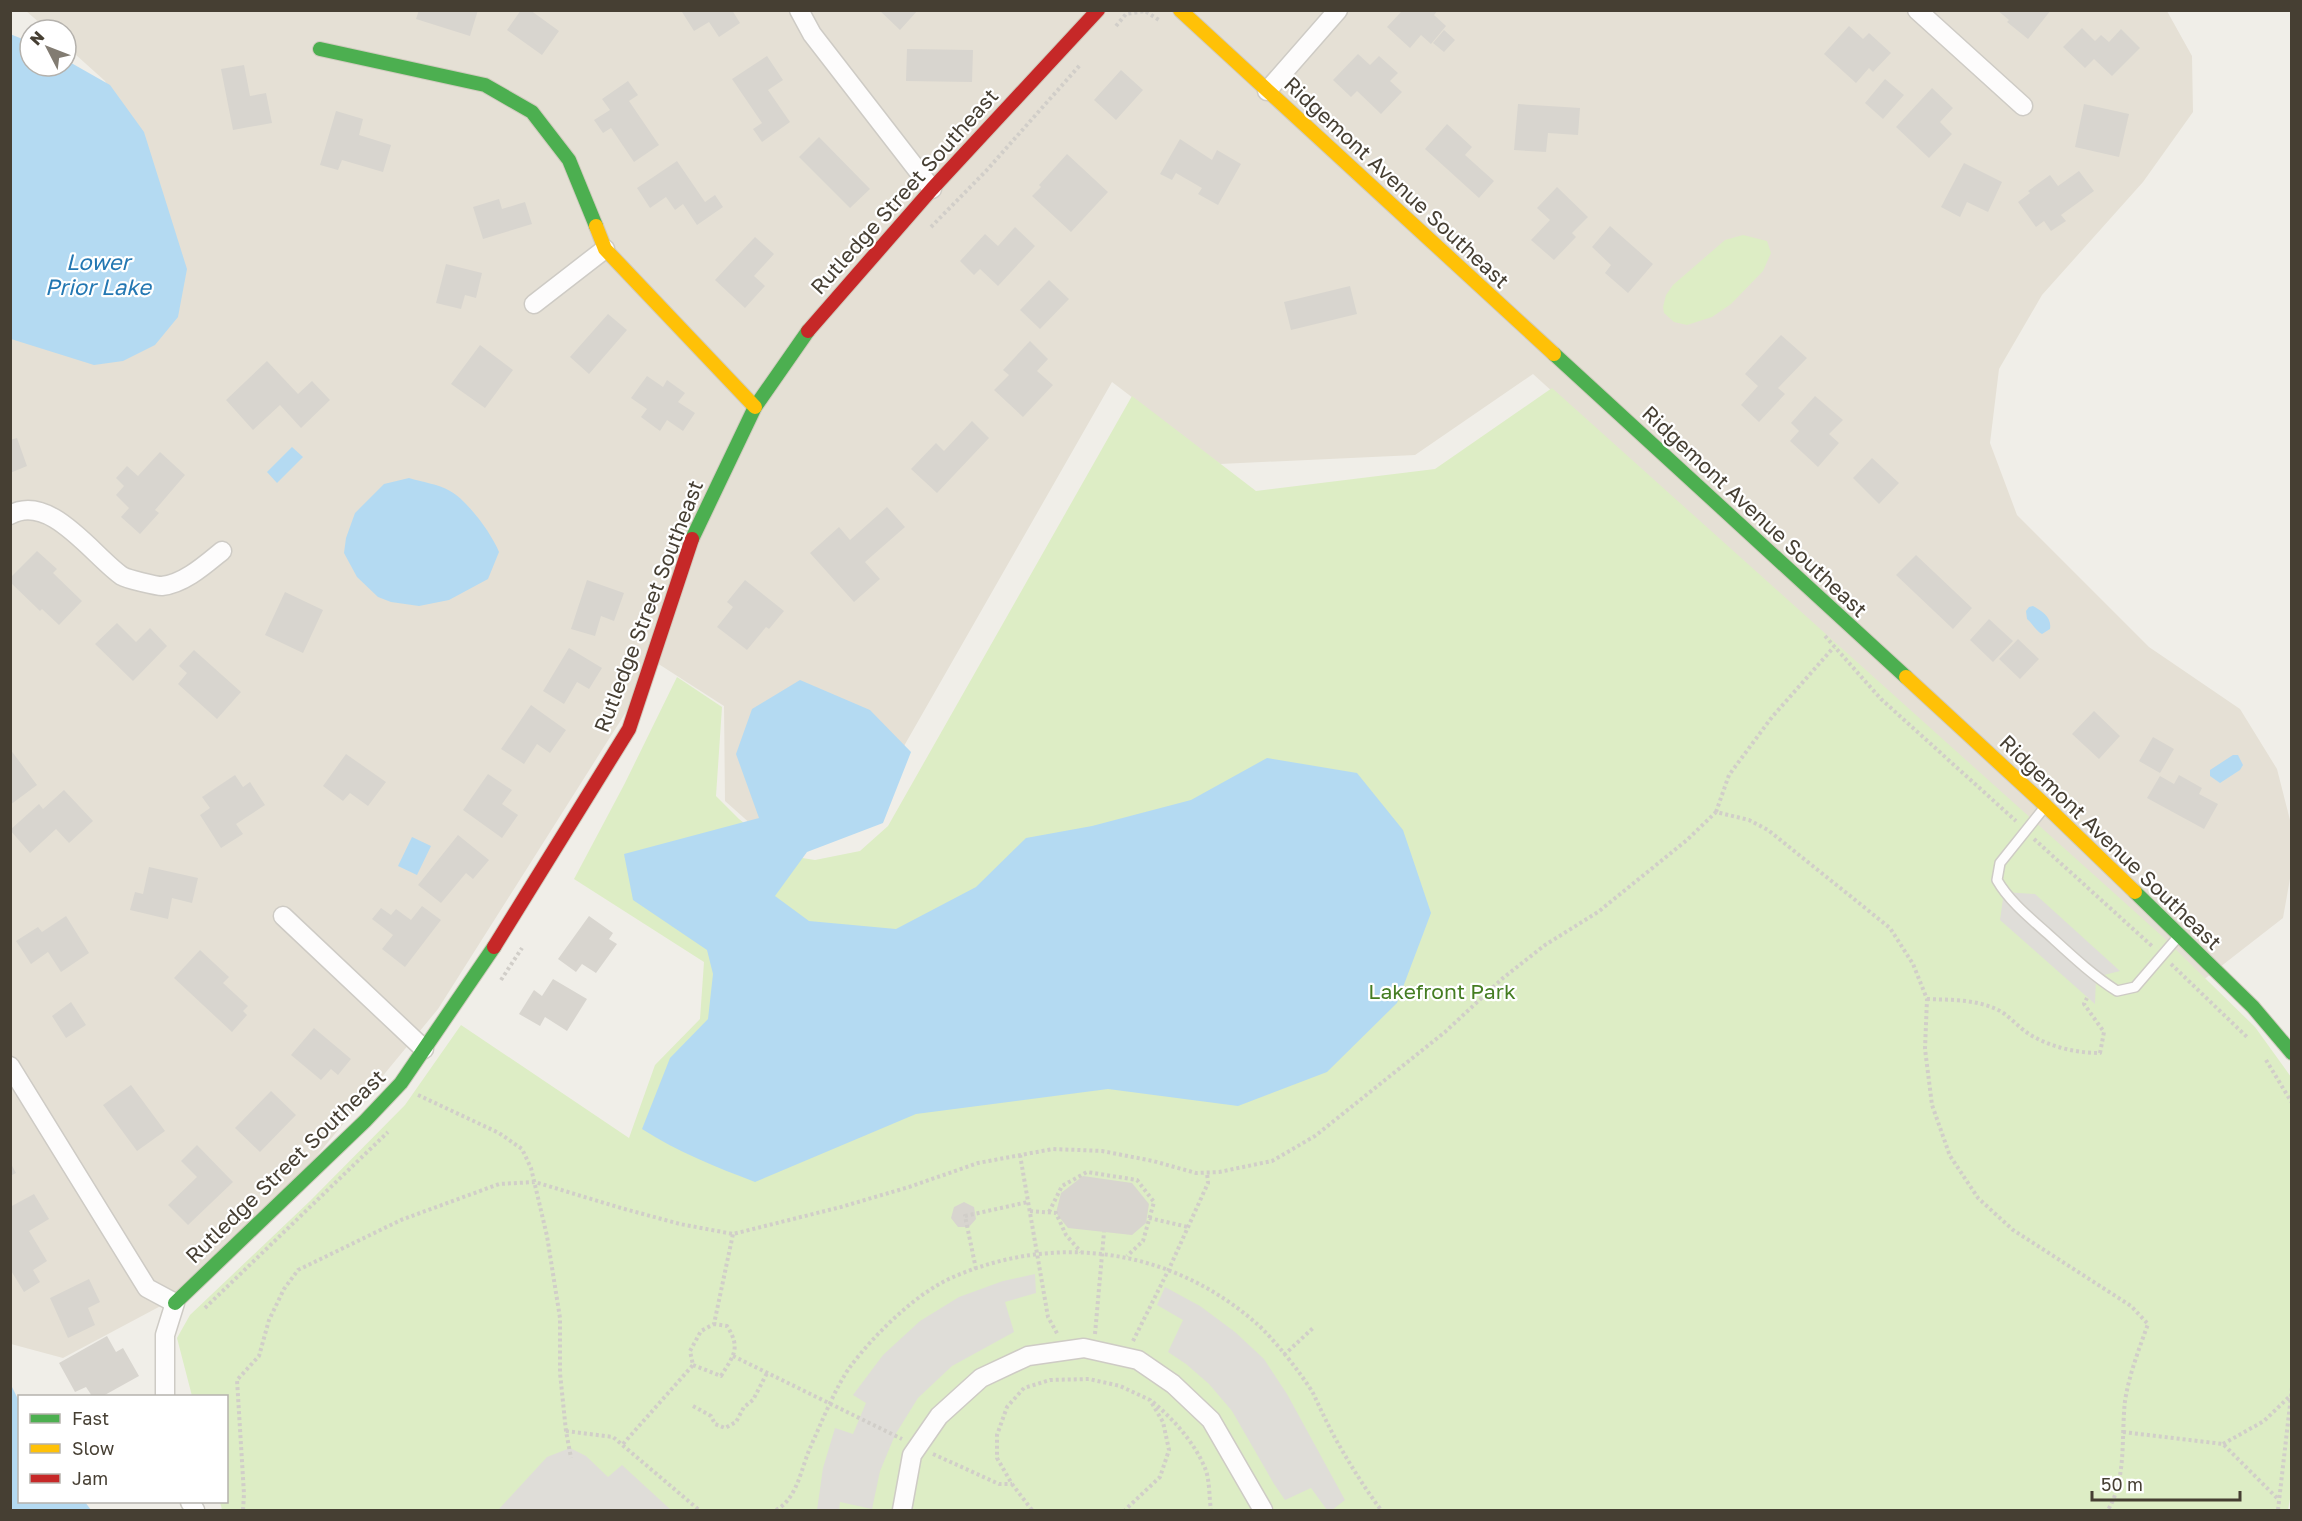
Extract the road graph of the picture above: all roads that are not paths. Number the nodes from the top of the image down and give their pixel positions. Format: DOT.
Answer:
graph roads {
  1 [pos="799,10"];
  2 [pos="1098,10"];
  3 [pos="1180,10"];
  4 [pos="1338,10"];
  5 [pos="1917,10"];
  6 [pos="320,49"];
  7 [pos="1267,91"];
  8 [pos="2023,106"];
  9 [pos="932,189"];
  10 [pos="604,249"];
  11 [pos="534,304"];
  12 [pos="755,407"];
  13 [pos="10,515"];
  14 [pos="222,551"];
  15 [pos="2046,806"];
  16 [pos="283,916"];
  17 [pos="2180,935"];
  18 [pos="423,1049"];
  19 [pos="2292,1053"];
  20 [pos="10,1066"];
  21 [pos="175,1303"];
  22 [pos="165,1395"];
  23 [pos="902,1510"];
  24 [pos="1263,1510"];
  1 -- 9 [label="street"];
  2 -- 9 [label="street, Rutledge Street Southeast"];
  3 -- 7 [label="street, Ridgemont Avenue Southeast"];
  4 -- 7 [label="street"];
  5 -- 8 [label="street"];
  6 -- 10 [label="street"];
  7 -- 15 [label="street, Ridgemont Avenue Southeast"];
  9 -- 12 [label="street, Rutledge Street Southeast"];
  10 -- 11 [label="street"];
  10 -- 12 [label="street"];
  12 -- 18 [label="street, Rutledge Street Southeast"];
  13 -- 14 [label="street"];
  15 -- 17 [label="street, Ridgemont Avenue Southeast"];
  15 -- 17 [label="lane"];
  16 -- 18 [label="street"];
  17 -- 19 [label="street, Ridgemont Avenue Southeast"];
  18 -- 21 [label="street, Rutledge Street Southeast"];
  20 -- 21 [label="street"];
  21 -- 22 [label="street"];
  23 -- 24 [label="street"];
}
